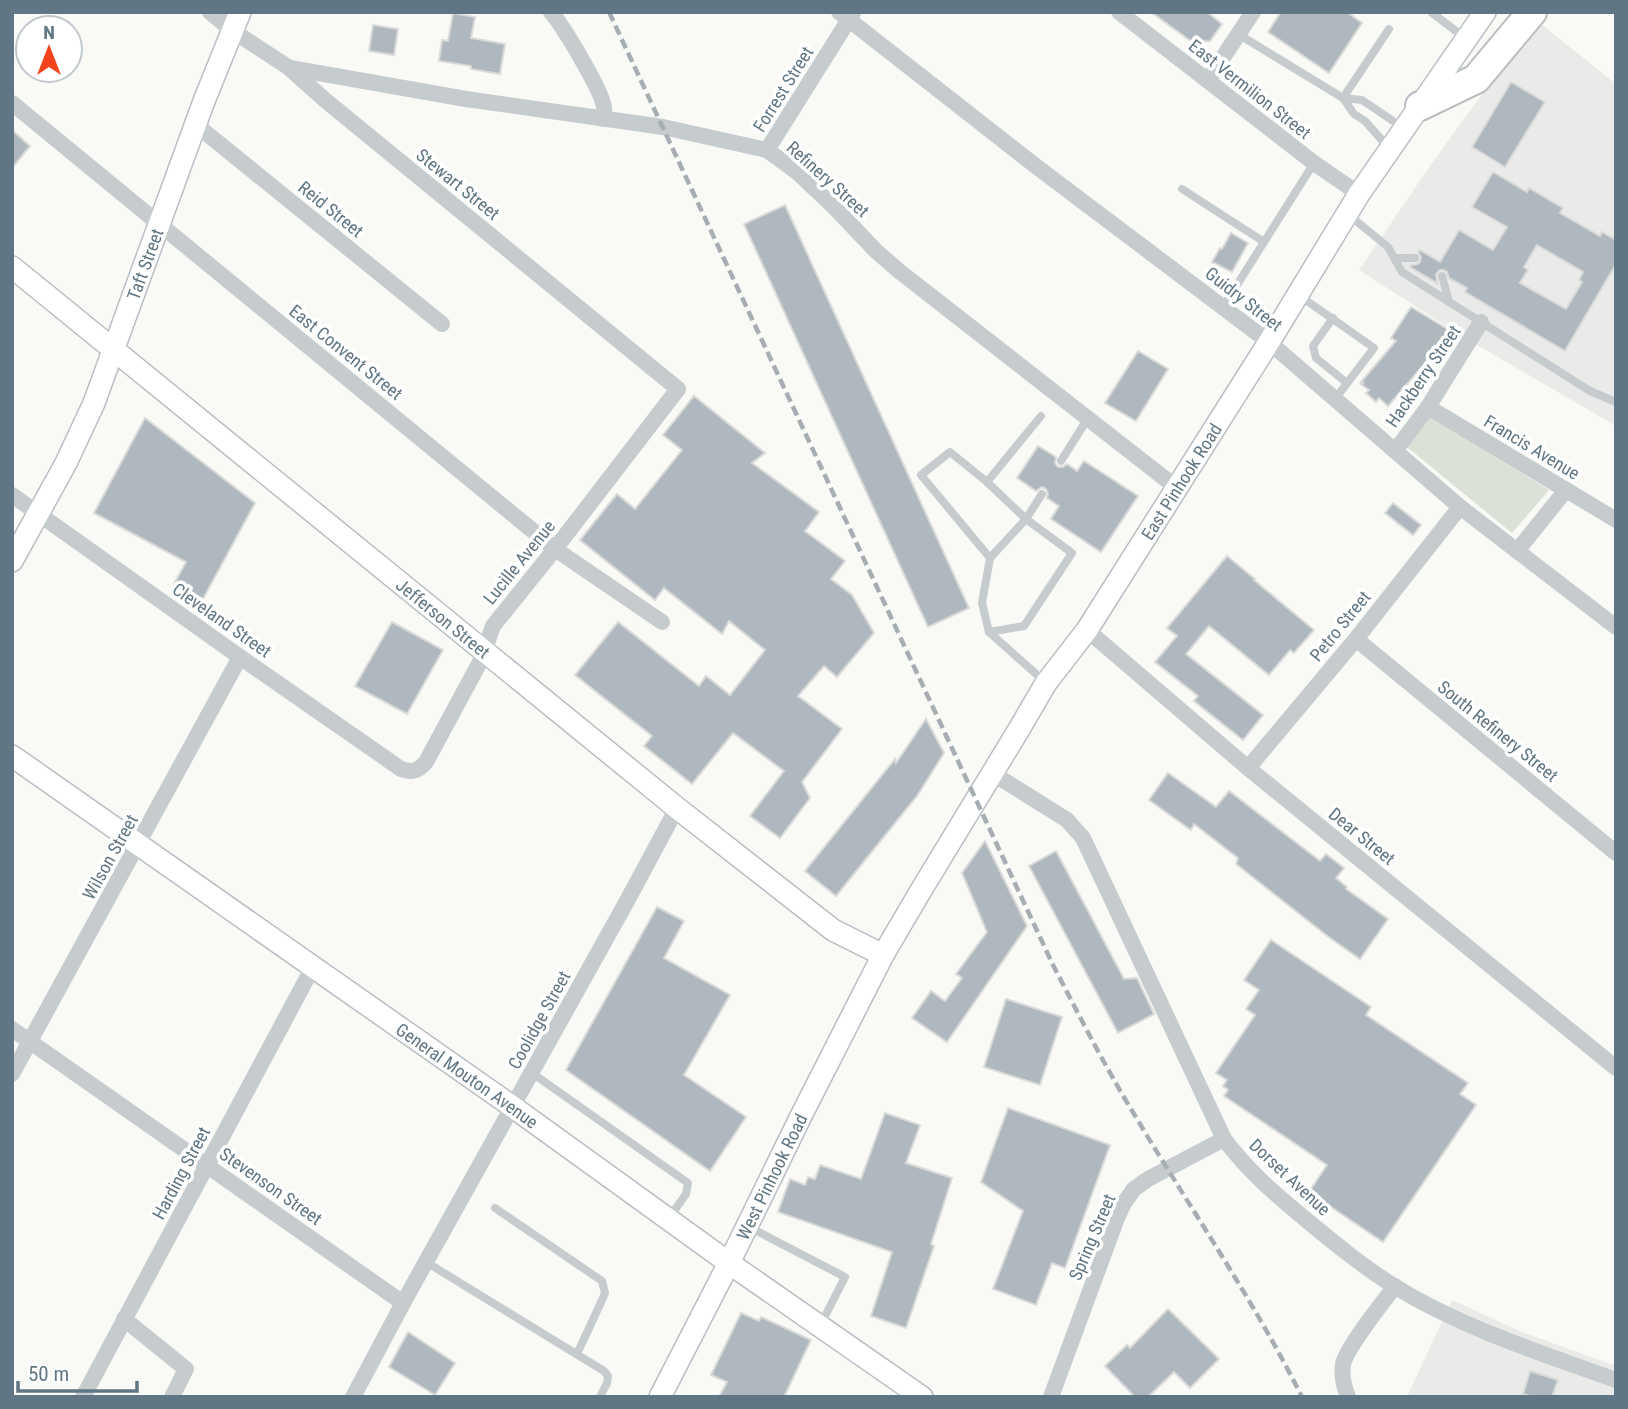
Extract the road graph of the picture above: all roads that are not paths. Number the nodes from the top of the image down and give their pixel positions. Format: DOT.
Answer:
graph roads {
  1 [pos="210,12"];
  2 [pos="551,12"];
  3 [pos="1119,12"];
  4 [pos="1253,12"];
  5 [pos="1431,12"];
  6 [pos="1485,12"];
  7 [pos="1532,12"];
  8 [pos="847,15"];
  9 [pos="236,22"];
  10 [pos="1389,29"];
  11 [pos="1238,34"];
  12 [pos="1465,39"];
  13 [pos="288,67"];
  14 [pos="1208,80"];
  15 [pos="1343,98"];
  16 [pos="12,103"];
  17 [pos="1412,118"];
  18 [pos="603,119"];
  19 [pos="195,124"];
  20 [pos="1390,149"];
  21 [pos="767,150"];
  22 [pos="1314,163"];
  23 [pos="1182,189"];
  24 [pos="1359,194"];
  25 [pos="1347,213"];
  26 [pos="160,223"];
  27 [pos="1264,242"];
  28 [pos="1396,258"];
  29 [pos="1415,258"];
  30 [pos="12,267"];
  31 [pos="1442,276"];
  32 [pos="1298,295"];
  33 [pos="1449,302"];
  34 [pos="1223,307"];
  35 [pos="1333,318"];
  36 [pos="1481,322"];
  37 [pos="442,324"];
  38 [pos="1269,342"];
  39 [pos="113,348"];
  40 [pos="1347,383"];
  41 [pos="678,389"];
  42 [pos="1335,399"];
  43 [pos="1616,402"];
  44 [pos="1428,407"];
  45 [pos="1041,416"];
  46 [pos="1088,418"];
  47 [pos="1395,451"];
  48 [pos="1061,461"];
  49 [pos="987,482"];
  50 [pos="1177,488"];
  51 [pos="1566,490"];
  52 [pos="1042,494"];
  53 [pos="12,495"];
  54 [pos="1461,507"];
  55 [pos="39,514"];
  56 [pos="1026,519"];
  57 [pos="1616,520"];
  58 [pos="555,549"];
  59 [pos="1517,551"];
  60 [pos="990,558"];
  61 [pos="12,561"];
  62 [pos="662,622"];
  63 [pos="1616,627"];
  64 [pos="1087,630"];
  65 [pos="989,632"];
  66 [pos="1356,639"];
  67 [pos="484,652"];
  68 [pos="240,657"];
  69 [pos="1046,683"];
  70 [pos="12,756"];
  71 [pos="1248,768"];
  72 [pos="412,772"];
  73 [pos="992,773"];
  74 [pos="677,808"];
  75 [pos="139,844"];
  76 [pos="1616,853"];
  77 [pos="883,956"];
  78 [pos="313,967"];
  79 [pos="12,1029"];
  80 [pos="30,1042"];
  81 [pos="1616,1068"];
  82 [pos="532,1073"];
  83 [pos="12,1074"];
  84 [pos="513,1107"];
  85 [pos="1224,1139"];
  86 [pos="207,1165"];
  87 [pos="495,1208"];
  88 [pos="668,1219"];
  89 [pos="747,1226"];
  90 [pos="426,1262"];
  91 [pos="729,1263"];
  92 [pos="1395,1286"];
  93 [pos="403,1303"];
  94 [pos="124,1319"];
  95 [pos="820,1326"];
  96 [pos="577,1354"];
  97 [pos="1616,1380"];
  98 [pos="83,1397"];
  99 [pos="172,1397"];
  100 [pos="353,1397"];
  101 [pos="600,1397"];
  102 [pos="660,1397"];
  103 [pos="922,1397"];
  104 [pos="1051,1397"];
  105 [pos="1348,1397"];
  1 -- 9 [label="street, Stewart Street"];
  2 -- 18 [label="street"];
  3 -- 14 [label="street, East Vermilion Street"];
  4 -- 11 [label="street"];
  5 -- 12 [label="lane"];
  6 -- 12 [label="street, East Pinhook Road"];
  7 -- 17 [label="highway"];
  8 -- 21 [label="street, Forrest Street"];
  8 -- 34 [label="street, Guidry Street"];
  9 -- 13 [label="street, Stewart Street"];
  9 -- 19 [label="street, Taft Street"];
  10 -- 15 [label="lane"];
  11 -- 14 [label="street"];
  11 -- 15 [label="lane"];
  12 -- 17 [label="street, East Pinhook Road"];
  13 -- 18 [label="street, Refinery Street"];
  13 -- 41 [label="street, Stewart Street"];
  14 -- 22 [label="street, East Vermilion Street"];
  15 -- 17 [label="lane"];
  15 -- 20 [label="lane"];
  16 -- 26 [label="street, East Convent Street"];
  17 -- 20 [label="street, East Pinhook Road"];
  18 -- 21 [label="street, Refinery Street"];
  19 -- 26 [label="street, Taft Street"];
  19 -- 37 [label="street, Reid Street"];
  20 -- 24 [label="street, East Pinhook Road"];
  21 -- 46 [label="street, Refinery Street"];
  22 -- 24 [label="street, East Vermilion Street"];
  22 -- 27 [label="lane"];
  23 -- 27 [label="lane"];
  24 -- 25 [label="street, East Pinhook Road"];
  25 -- 28 [label="lane"];
  25 -- 32 [label="street, East Pinhook Road"];
  26 -- 39 [label="street, Taft Street"];
  26 -- 58 [label="street, East Convent Street"];
  27 -- 34 [label="lane"];
  28 -- 29 [label="lane"];
  28 -- 33 [label="lane"];
  30 -- 39 [label="street, Jefferson Street"];
  31 -- 33 [label="lane"];
  32 -- 35 [label="lane"];
  32 -- 38 [label="street, East Pinhook Road"];
  33 -- 36 [label="lane"];
  34 -- 38 [label="street, Guidry Street"];
  35 -- 40 [label="lane"];
  35 -- 40 [label="lane"];
  36 -- 43 [label="lane"];
  36 -- 44 [label="street, Hackberry Street"];
  38 -- 42 [label="street, Guidry Street"];
  38 -- 50 [label="street, East Pinhook Road"];
  39 -- 55 [label="street, Taft Street"];
  39 -- 67 [label="street, Jefferson Street"];
  40 -- 42 [label="lane"];
  41 -- 58 [label="street, Lucille Avenue"];
  42 -- 47 [label="street, Guidry Street"];
  44 -- 47 [label="street, Hackberry Street"];
  44 -- 51 [label="street, Francis Avenue"];
  45 -- 49 [label="lane"];
  46 -- 48 [label="lane"];
  46 -- 50 [label="street, Refinery Street"];
  47 -- 54 [label="street, Guidry Street"];
  49 -- 56 [label="lane"];
  49 -- 60 [label="lane"];
  50 -- 64 [label="street, East Pinhook Road"];
  51 -- 57 [label="street, Francis Avenue"];
  51 -- 59 [label="street"];
  52 -- 56 [label="lane"];
  53 -- 55 [label="street, Cleveland Street"];
  54 -- 59 [label="street, Guidry Street"];
  54 -- 66 [label="street, Petro Street"];
  55 -- 61 [label="street, Taft Street"];
  55 -- 68 [label="street, Cleveland Street"];
  56 -- 60 [label="lane"];
  56 -- 65 [label="lane"];
  58 -- 62 [label="street, East Convent Street"];
  58 -- 67 [label="street, Lucille Avenue"];
  59 -- 63 [label="street, Guidry Street"];
  60 -- 65 [label="lane"];
  64 -- 69 [label="street, East Pinhook Road"];
  64 -- 71 [label="street, Dear Street"];
  65 -- 69 [label="lane"];
  66 -- 71 [label="street, Petro Street"];
  66 -- 76 [label="street, South Refinery Street"];
  67 -- 72 [label="street, Lucille Avenue"];
  67 -- 74 [label="street, Jefferson Street"];
  68 -- 72 [label="street, Cleveland Street"];
  68 -- 75 [label="street, Wilson Street"];
  69 -- 73 [label="street, East Pinhook Road"];
  70 -- 75 [label="street, General Mouton Avenue"];
  71 -- 81 [label="street, Dear Street"];
  73 -- 77 [label="street, East Pinhook Road"];
  73 -- 85 [label="street, Dorset Avenue"];
  74 -- 77 [label="street, Jefferson Street"];
  74 -- 82 [label="street, Coolidge Street"];
  75 -- 78 [label="street, General Mouton Avenue"];
  75 -- 80 [label="street, Wilson Street"];
  77 -- 89 [label="street, West Pinhook Road"];
  78 -- 84 [label="street, General Mouton Avenue"];
  78 -- 86 [label="street, Harding Street"];
  79 -- 80 [label="street, Stevenson Street"];
  80 -- 83 [label="street, Wilson Street"];
  80 -- 86 [label="street, Stevenson Street"];
  82 -- 84 [label="street, Coolidge Street"];
  82 -- 88 [label="lane"];
  84 -- 88 [label="street, General Mouton Avenue"];
  84 -- 90 [label="street, Coolidge Street"];
  85 -- 92 [label="street, Dorset Avenue"];
  85 -- 104 [label="street, Spring Street"];
  86 -- 93 [label="street, Stevenson Street"];
  86 -- 94 [label="street, Harding Street"];
  87 -- 96 [label="lane"];
  88 -- 91 [label="street, General Mouton Avenue"];
  89 -- 91 [label="street, West Pinhook Road"];
  89 -- 95 [label="lane"];
  90 -- 93 [label="street, Coolidge Street"];
  90 -- 96 [label="lane"];
  91 -- 95 [label="street, General Mouton Avenue"];
  91 -- 102 [label="street, West Pinhook Road"];
  92 -- 97 [label="street, Dorset Avenue"];
  92 -- 105 [label="street"];
  93 -- 100 [label="street, Coolidge Street"];
  94 -- 98 [label="street, Harding Street"];
  94 -- 99 [label="street"];
  95 -- 103 [label="street, General Mouton Avenue"];
  96 -- 101 [label="lane"];
}
